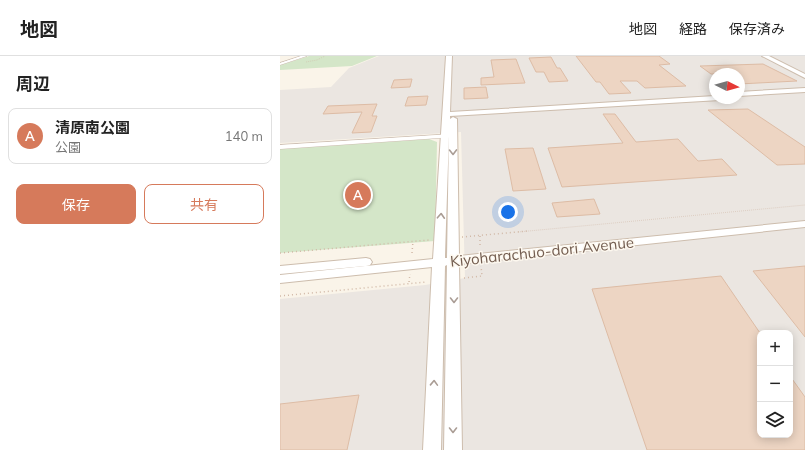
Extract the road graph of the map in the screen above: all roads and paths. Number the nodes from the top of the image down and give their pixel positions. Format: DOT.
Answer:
graph roads {
  1 [pos="305,56"];
  2 [pos="325,56"];
  3 [pos="449,56"];
  4 [pos="454,56"];
  5 [pos="765,56"];
  6 [pos="771,56"];
  7 [pos="286,62"];
  8 [pos="294,63"];
  9 [pos="280,64"];
  10 [pos="805,72"];
  11 [pos="805,76"];
  12 [pos="805,92"];
  13 [pos="709,96"];
  14 [pos="745,96"];
  15 [pos="709,99"];
  16 [pos="450,112"];
  17 [pos="449,136"];
  18 [pos="280,146"];
  19 [pos="805,205"];
  20 [pos="805,219"];
  21 [pos="805,224"];
  22 [pos="480,236"];
  23 [pos="460,237"];
  24 [pos="435,239"];
  25 [pos="413,241"];
  26 [pos="480,247"];
  27 [pos="280,253"];
  28 [pos="412,253"];
  29 [pos="446,258"];
  30 [pos="481,263"];
  31 [pos="280,270"];
  32 [pos="410,270"];
  33 [pos="462,278"];
  34 [pos="280,279"];
  35 [pos="430,281"];
  36 [pos="409,283"];
  37 [pos="280,296"];
  38 [pos="432,450"];
  39 [pos="453,450"];
  1 -- 7 [label="street"];
  2 -- 8 [label="path"];
  3 -- 16 [label="street"];
  4 -- 16 [label="street"];
  5 -- 11 [label="street"];
  6 -- 10 [label="street"];
  7 -- 8 [label="street"];
  7 -- 9 [label="street"];
  12 -- 14 [label="street"];
  13 -- 16 [label="street"];
  15 -- 16 [label="street"];
  16 -- 17 [label="street"];
  17 -- 18 [label="street"];
  17 -- 29 [label="street, one-way"];
  29 -- 17 [label="street, one-way"];
  19 -- 22 [label="path"];
  20 -- 29 [label="street, Kiyoharachuo-dori Avenue"];
  21 -- 29 [label="street, Kiyoharachuo-dori Avenue"];
  22 -- 23 [label="path"];
  22 -- 26 [label="path"];
  24 -- 25 [label="path"];
  25 -- 27 [label="path"];
  25 -- 28 [label="path"];
  29 -- 31 [label="street, Kiyoharachuo-dori Avenue"];
  29 -- 34 [label="street, Kiyoharachuo-dori Avenue"];
  38 -- 29 [label="street, one-way"];
  29 -- 39 [label="street, one-way"];
  30 -- 33 [label="path"];
  32 -- 36 [label="path"];
  35 -- 36 [label="path"];
  36 -- 37 [label="path"];
}
